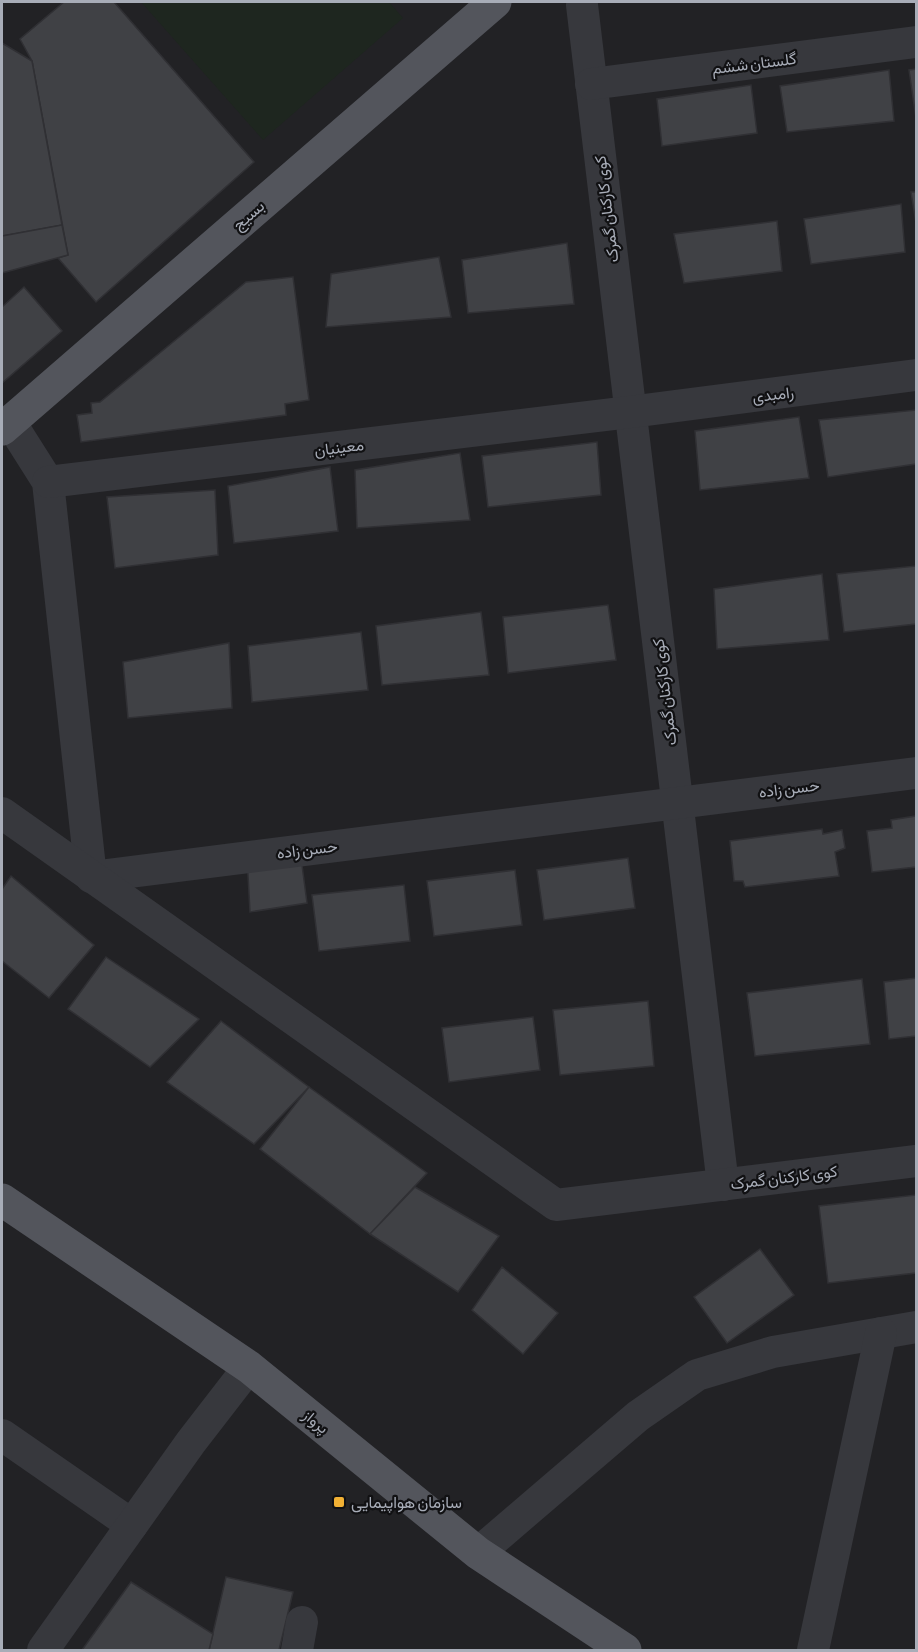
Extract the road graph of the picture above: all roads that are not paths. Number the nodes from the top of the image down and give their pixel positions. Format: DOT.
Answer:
graph roads {
  1 [pos="495,2"];
  2 [pos="582,5"];
  3 [pos="916,42"];
  4 [pos="591,84"];
  5 [pos="916,375"];
  6 [pos="630,412"];
  7 [pos="6,425"];
  8 [pos="48,482"];
  9 [pos="916,773"];
  10 [pos="677,802"];
  11 [pos="2,813"];
  12 [pos="91,877"];
  13 [pos="916,1161"];
  14 [pos="723,1185"];
  15 [pos="2,1200"];
  16 [pos="916,1327"];
  17 [pos="881,1333"];
  18 [pos="249,1367"];
  19 [pos="2,1435"];
  20 [pos="132,1525"];
  21 [pos="478,1553"];
  22 [pos="43,1650"];
  23 [pos="625,1650"];
  24 [pos="813,1650"];
  1 -- 7 [label="main road, بسیج"];
  2 -- 4 [label="street, کوی کارکنان گمرک"];
  3 -- 4 [label="street, گلستان ششم"];
  4 -- 6 [label="street, کوی کارکنان گمرک"];
  5 -- 6 [label="street, رامبدی"];
  6 -- 8 [label="street, معینیان"];
  6 -- 10 [label="street, کوی کارکنان گمرک"];
  7 -- 8 [label="street"];
  8 -- 12 [label="street"];
  9 -- 10 [label="street, حسن زاده"];
  10 -- 12 [label="street, حسن زاده"];
  10 -- 14 [label="street, کوی کارکنان گمرک"];
  11 -- 12 [label="street"];
  12 -- 14 [label="street"];
  13 -- 14 [label="street, کوی کارکنان گمرک"];
  15 -- 18 [label="main road, پرواز"];
  16 -- 17 [label="street"];
  17 -- 21 [label="street"];
  17 -- 24 [label="street"];
  18 -- 20 [label="street"];
  18 -- 21 [label="main road, پرواز"];
  19 -- 20 [label="street"];
  20 -- 22 [label="street"];
  21 -- 23 [label="main road, پرواز"];
}
